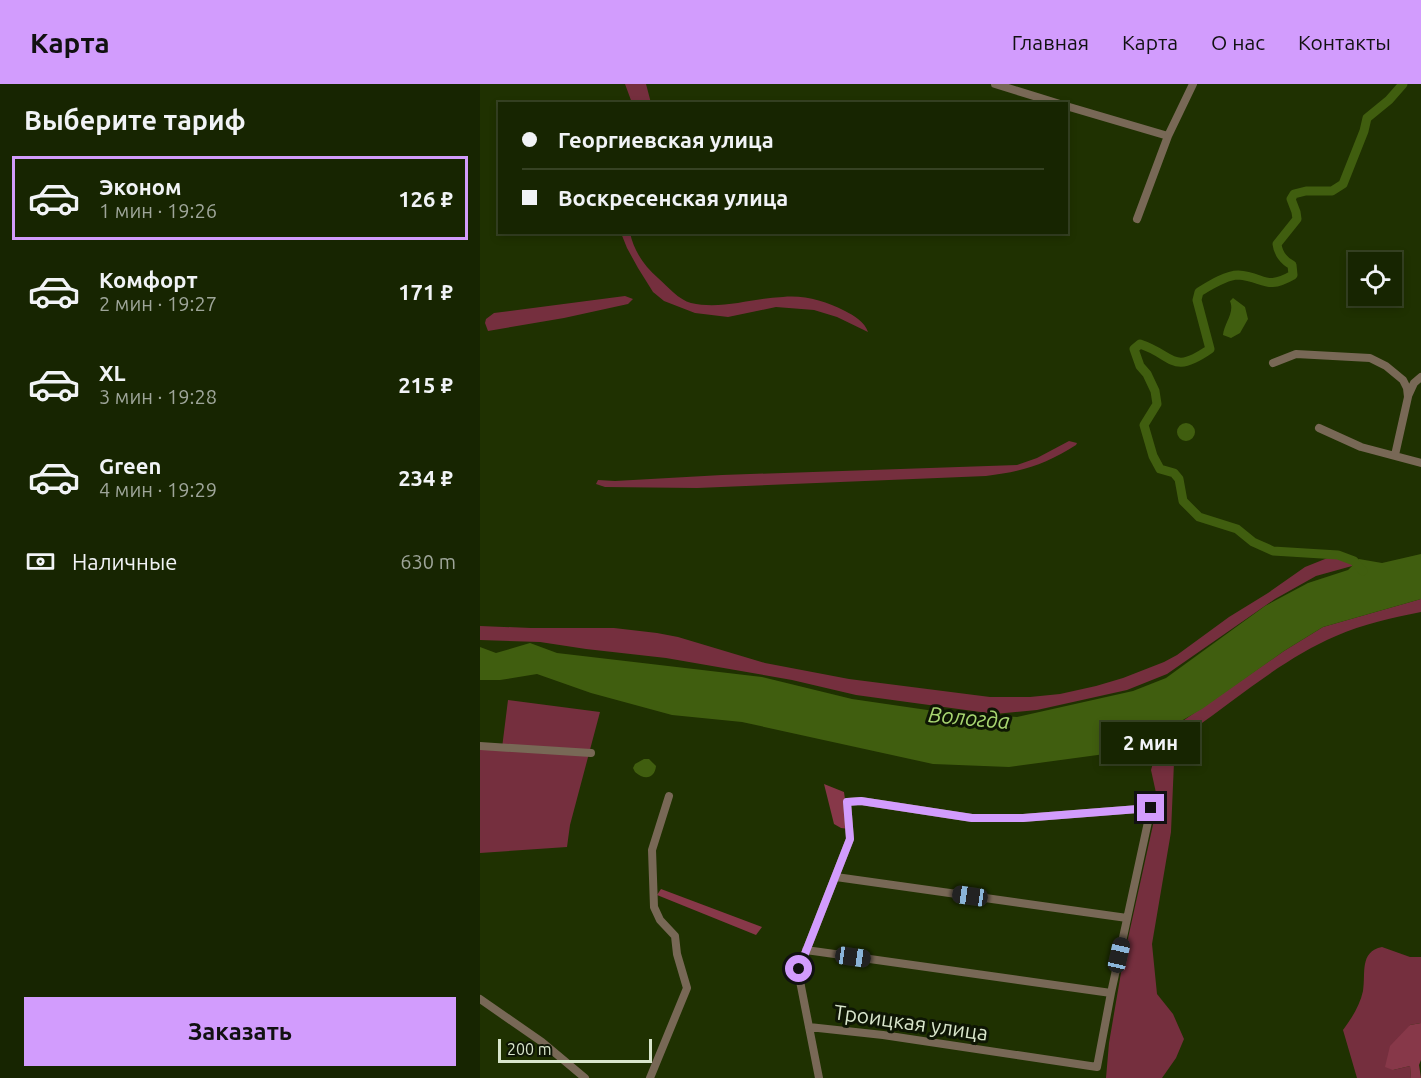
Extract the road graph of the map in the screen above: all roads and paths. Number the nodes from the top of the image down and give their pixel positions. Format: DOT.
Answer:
graph roads {
  1 [pos="995,84"];
  2 [pos="1192,84"];
  3 [pos="1054,102"];
  4 [pos="1068,107"];
  5 [pos="1168,136"];
  6 [pos="1137,219"];
  7 [pos="1273,363"];
  8 [pos="1421,377"];
  9 [pos="1408,397"];
  10 [pos="1319,429"];
  11 [pos="1395,455"];
  12 [pos="1421,463"];
  13 [pos="480,746"];
  14 [pos="591,753"];
  15 [pos="669,796"];
  16 [pos="836,877"];
  17 [pos="1127,918"];
  18 [pos="806,950"];
  19 [pos="1111,993"];
  20 [pos="480,999"];
  21 [pos="809,1027"];
  22 [pos="585,1078"];
  23 [pos="650,1078"];
  24 [pos="819,1078"];
  1 -- 3 [label="street"];
  2 -- 5 [label="street"];
  4 -- 5 [label="street"];
  5 -- 6 [label="street"];
  7 -- 9 [label="street"];
  8 -- 9 [label="street"];
  9 -- 11 [label="street"];
  10 -- 11 [label="street"];
  11 -- 12 [label="street"];
  13 -- 14 [label="street"];
  15 -- 23 [label="street"];
  16 -- 17 [label="street"];
  16 -- 17 [label="street"];
  16 -- 18 [label="street"];
  17 -- 19 [label="street"];
  18 -- 19 [label="street"];
  18 -- 21 [label="street"];
  19 -- 21 [label="street, Троицкая улица"];
  20 -- 22 [label="street"];
  21 -- 24 [label="street"];
}
